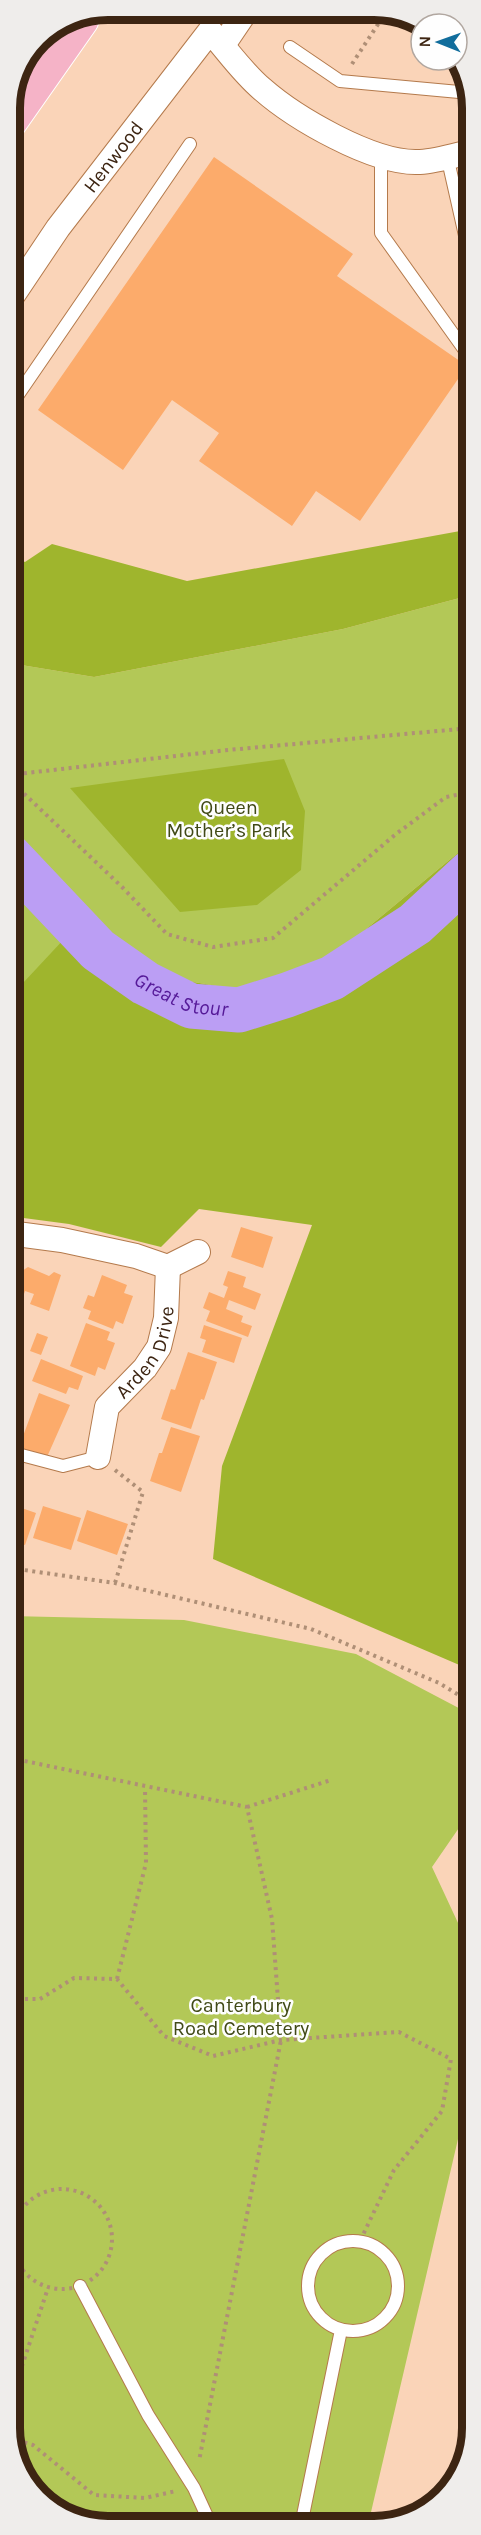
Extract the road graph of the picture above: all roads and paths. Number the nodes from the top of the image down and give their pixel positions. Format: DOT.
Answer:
graph roads {
  1 [pos="239,20"];
  2 [pos="381,20"];
  3 [pos="79,24"];
  4 [pos="223,45"];
  5 [pos="290,46"];
  6 [pos="340,81"];
  7 [pos="460,92"];
  8 [pos="20,108"];
  9 [pos="190,144"];
  10 [pos="462,154"];
  11 [pos="381,156"];
  12 [pos="447,156"];
  13 [pos="462,222"];
  14 [pos="20,285"];
  15 [pos="462,346"];
  16 [pos="20,392"];
  17 [pos="462,729"];
  18 [pos="20,775"];
  19 [pos="20,789"];
  20 [pos="462,794"];
  21 [pos="20,1233"];
  22 [pos="198,1252"];
  23 [pos="168,1267"];
  24 [pos="19,1454"];
  25 [pos="98,1457"];
  26 [pos="19,1569"];
  27 [pos="115,1583"];
  28 [pos="462,1697"];
  29 [pos="19,1760"];
  30 [pos="331,1780"];
  31 [pos="145,1788"];
  32 [pos="247,1807"];
  33 [pos="117,1979"];
  34 [pos="19,1999"];
  35 [pos="281,2040"];
  36 [pos="19,2213"];
  37 [pos="360,2241"];
  38 [pos="19,2264"];
  39 [pos="80,2286"];
  40 [pos="48,2288"];
  41 [pos="341,2330"];
  42 [pos="19,2375"];
  43 [pos="21,2441"];
  44 [pos="194,2488"];
  45 [pos="207,2516"];
  46 [pos="303,2516"];
  1 -- 4 [label="street"];
  2 -- 6 [label="path"];
  3 -- 8 [label="highway"];
  4 -- 11 [label="street"];
  4 -- 14 [label="street, Henwood"];
  5 -- 6 [label="lane"];
  6 -- 7 [label="lane"];
  9 -- 16 [label="lane"];
  10 -- 12 [label="street"];
  11 -- 12 [label="street"];
  11 -- 15 [label="lane"];
  12 -- 13 [label="lane"];
  17 -- 18 [label="path"];
  19 -- 20 [label="path"];
  21 -- 23 [label="street"];
  22 -- 23 [label="street"];
  23 -- 25 [label="street, Arden Drive"];
  24 -- 25 [label="lane"];
  25 -- 27 [label="path"];
  26 -- 27 [label="path"];
  27 -- 28 [label="path"];
  29 -- 31 [label="path"];
  30 -- 32 [label="path"];
  31 -- 32 [label="path"];
  31 -- 33 [label="path"];
  32 -- 35 [label="path"];
  33 -- 34 [label="path"];
  33 -- 35 [label="path"];
  35 -- 37 [label="path"];
  35 -- 44 [label="path"];
  36 -- 39 [label="path"];
  37 -- 41 [label="lane"];
  37 -- 41 [label="lane"];
  38 -- 40 [label="path"];
  39 -- 40 [label="path"];
  39 -- 44 [label="lane"];
  40 -- 42 [label="path"];
  41 -- 46 [label="lane"];
  43 -- 44 [label="path"];
  44 -- 45 [label="lane"];
}
